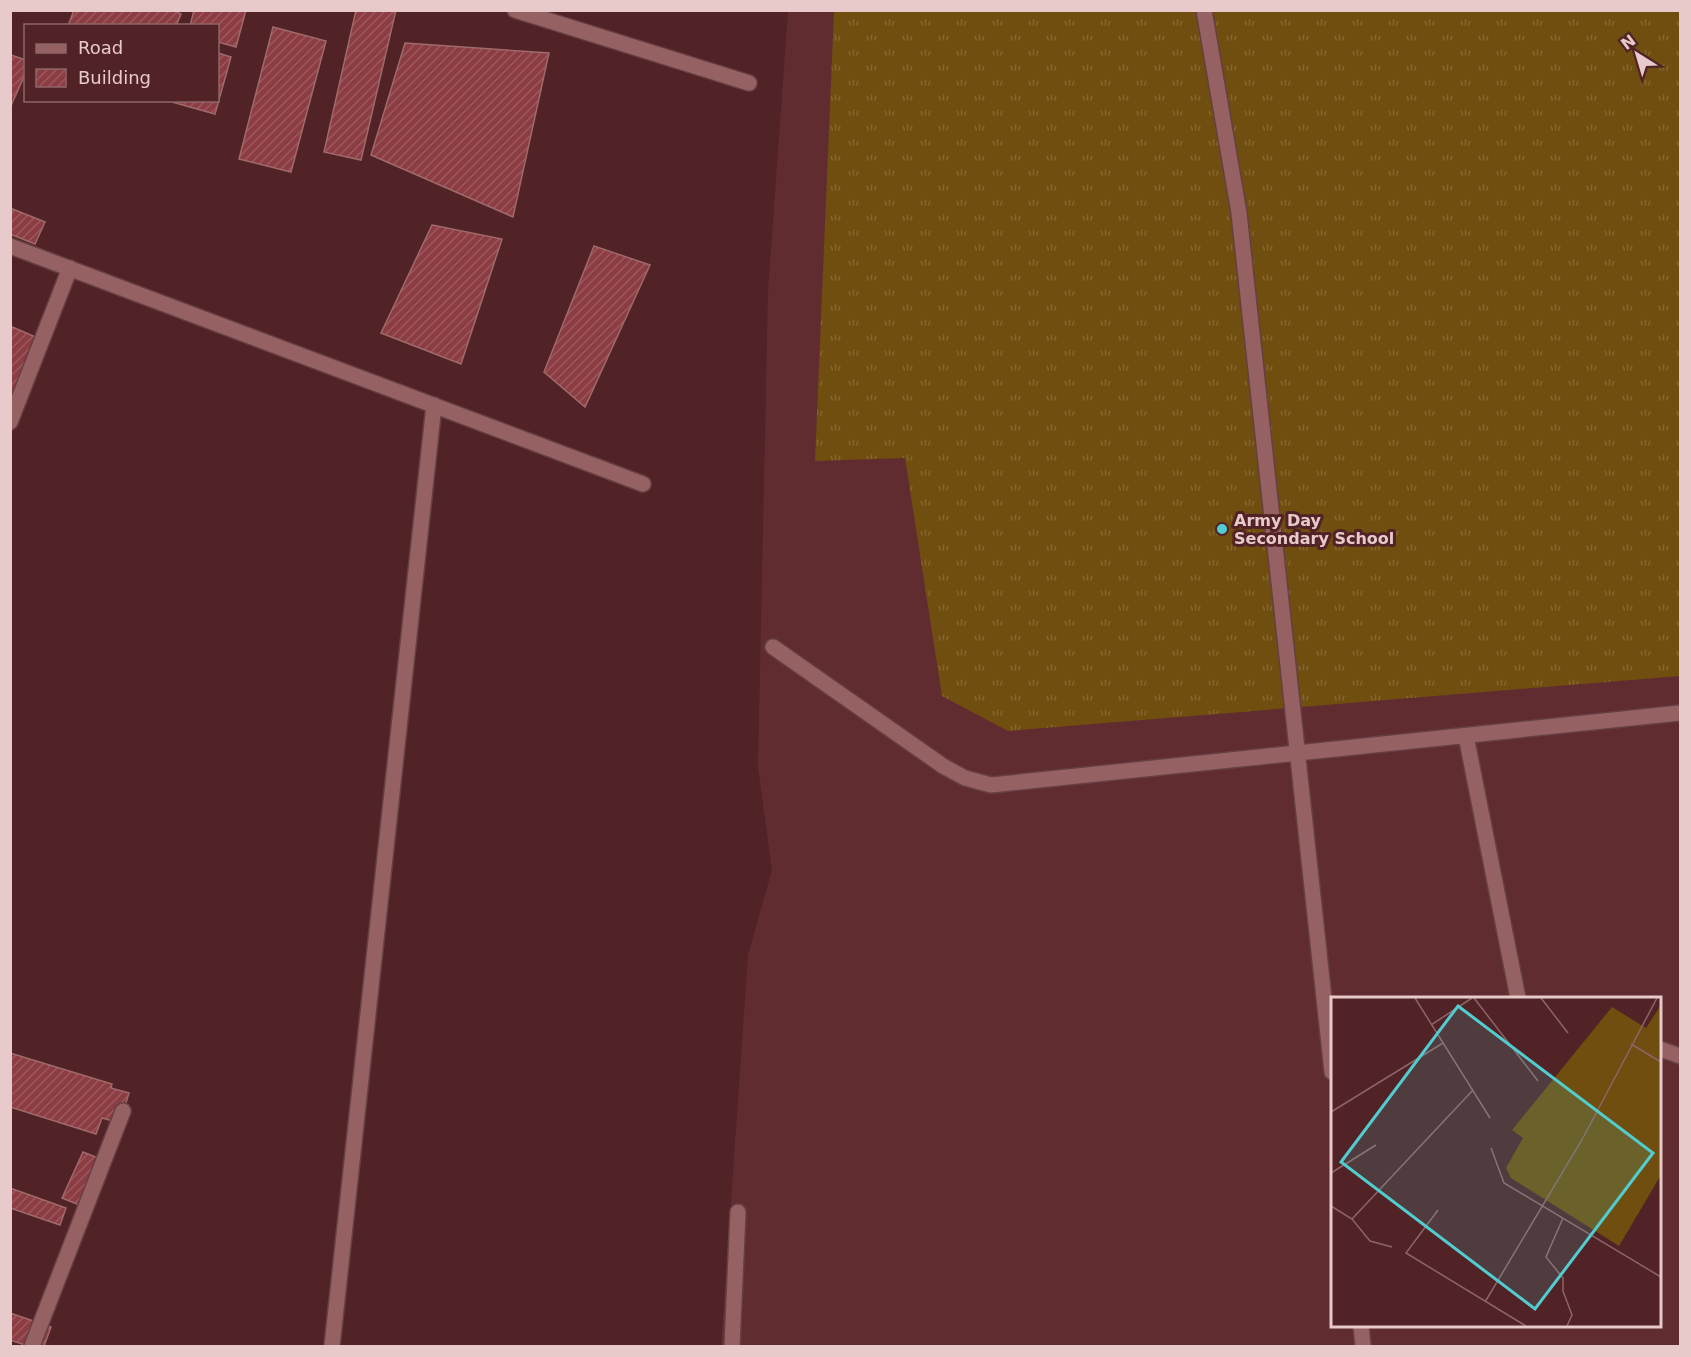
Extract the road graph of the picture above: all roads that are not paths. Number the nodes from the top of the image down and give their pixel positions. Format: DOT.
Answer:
graph roads {
  1 [pos="514,10"];
  2 [pos="1204,10"];
  3 [pos="750,82"];
  4 [pos="10,246"];
  5 [pos="70,268"];
  6 [pos="434,405"];
  7 [pos="10,422"];
  8 [pos="643,484"];
  9 [pos="773,647"];
  10 [pos="1680,713"];
  11 [pos="1466,736"];
  12 [pos="1297,753"];
  13 [pos="1518,997"];
  14 [pos="1661,1050"];
  15 [pos="1680,1056"];
  16 [pos="1331,1063"];
  17 [pos="123,1111"];
  18 [pos="738,1212"];
  19 [pos="1361,1327"];
  20 [pos="32,1347"];
  21 [pos="332,1347"];
  22 [pos="732,1347"];
  23 [pos="1363,1347"];
  1 -- 3 [label="street"];
  2 -- 12 [label="street"];
  4 -- 5 [label="street"];
  5 -- 6 [label="street"];
  5 -- 7 [label="street"];
  6 -- 8 [label="street"];
  6 -- 21 [label="street"];
  9 -- 12 [label="street"];
  10 -- 11 [label="street"];
  11 -- 12 [label="street"];
  11 -- 13 [label="street"];
  12 -- 16 [label="street"];
  14 -- 15 [label="street"];
  17 -- 20 [label="street"];
  18 -- 22 [label="street"];
  19 -- 23 [label="street"];
}
